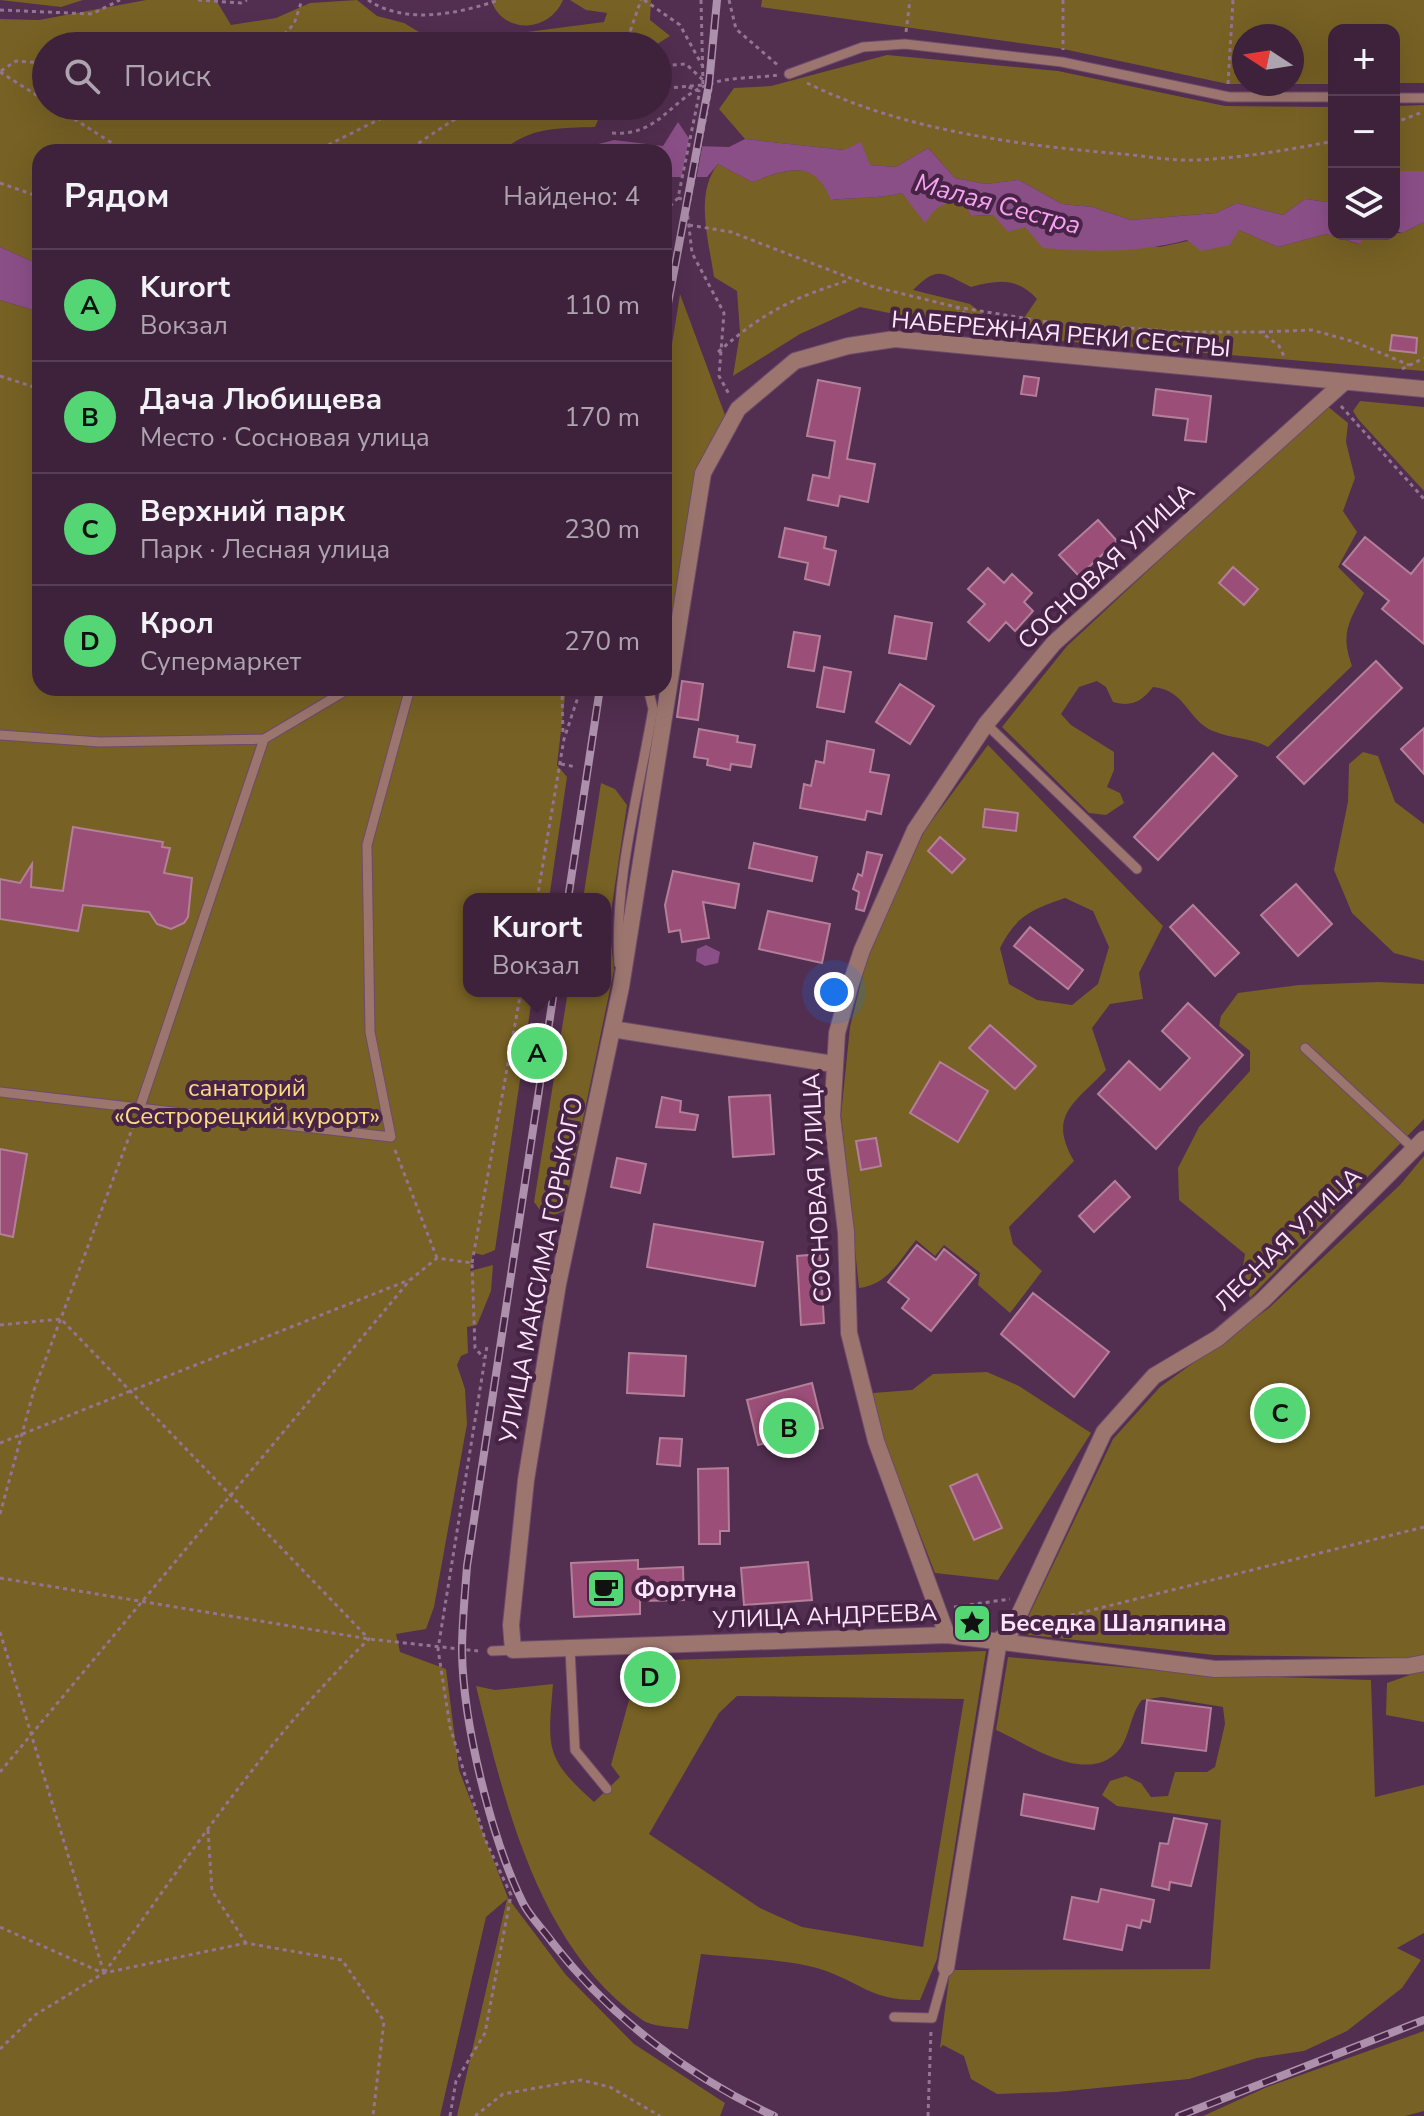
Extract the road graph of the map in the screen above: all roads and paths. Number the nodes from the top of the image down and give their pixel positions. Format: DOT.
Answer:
graph roads {
  1 [pos="120,0"];
  2 [pos="198,0"];
  3 [pos="247,0"];
  4 [pos="302,0"];
  5 [pos="368,0"];
  6 [pos="499,0"];
  7 [pos="642,0"];
  8 [pos="701,0"];
  9 [pos="729,0"];
  10 [pos="910,0"];
  11 [pos="1063,0"];
  12 [pos="1233,0"];
  13 [pos="0,10"];
  14 [pos="907,27"];
  15 [pos="286,32"];
  16 [pos="629,32"];
  17 [pos="1063,49"];
  18 [pos="32,62"];
  19 [pos="672,65"];
  20 [pos="702,65"];
  21 [pos="0,71"];
  22 [pos="789,74"];
  23 [pos="703,82"];
  24 [pos="710,84"];
  25 [pos="1228,84"];
  26 [pos="686,86"];
  27 [pos="672,88"];
  28 [pos="32,92"];
  29 [pos="699,93"];
  30 [pos="1328,97"];
  31 [pos="1400,98"];
  32 [pos="1424,98"];
  33 [pos="672,107"];
  34 [pos="1424,110"];
  35 [pos="76,120"];
  36 [pos="378,120"];
  37 [pos="453,120"];
  38 [pos="660,120"];
  39 [pos="1400,120"];
  40 [pos="612,133"];
  41 [pos="1328,142"];
  42 [pos="113,144"];
  43 [pos="330,144"];
  44 [pos="417,144"];
  45 [pos="0,183"];
  46 [pos="32,194"];
  47 [pos="678,198"];
  48 [pos="672,204"];
  49 [pos="688,213"];
  50 [pos="689,225"];
  51 [pos="853,279"];
  52 [pos="956,307"];
  53 [pos="1261,332"];
  54 [pos="994,334"];
  55 [pos="718,352"];
  56 [pos="1409,365"];
  57 [pos="0,376"];
  58 [pos="1295,379"];
  59 [pos="32,386"];
  60 [pos="1336,389"];
  61 [pos="1424,389"];
  62 [pos="738,409"];
  63 [pos="703,473"];
  64 [pos="1424,499"];
  65 [pos="672,667"];
  66 [pos="337,696"];
  67 [pos="408,696"];
  68 [pos="562,696"];
  69 [pos="578,696"];
  70 [pos="650,696"];
  71 [pos="667,696"];
  72 [pos="986,724"];
  73 [pos="0,735"];
  74 [pos="264,739"];
  75 [pos="564,739"];
  76 [pos="561,764"];
  77 [pos="576,767"];
  78 [pos="1137,869"];
  79 [pos="538,893"];
  80 [pos="621,987"];
  81 [pos="520,997"];
  82 [pos="612,1029"];
  83 [pos="1305,1048"];
  84 [pos="833,1064"];
  85 [pos="0,1092"];
  86 [pos="139,1110"];
  87 [pos="391,1137"];
  88 [pos="1420,1144"];
  89 [pos="437,1258"];
  90 [pos="472,1263"];
  91 [pos="410,1280"];
  92 [pos="61,1319"];
  93 [pos="0,1325"];
  94 [pos="487,1346"];
  95 [pos="484,1358"];
  96 [pos="130,1391"];
  97 [pos="22,1435"];
  98 [pos="0,1443"];
  99 [pos="232,1496"];
  100 [pos="0,1514"];
  101 [pos="1424,1527"];
  102 [pos="0,1578"];
  103 [pos="1025,1597"];
  104 [pos="145,1602"];
  105 [pos="937,1609"];
  106 [pos="0,1632"];
  107 [pos="947,1635"];
  108 [pos="1005,1635"];
  109 [pos="369,1639"];
  110 [pos="438,1649"];
  111 [pos="570,1649"];
  112 [pos="513,1650"];
  113 [pos="492,1651"];
  114 [pos="1424,1663"];
  115 [pos="31,1736"];
  116 [pos="0,1772"];
  117 [pos="607,1789"];
  118 [pos="208,1830"];
  119 [pos="0,1927"];
  120 [pos="246,1943"];
  121 [pos="946,1968"];
  122 [pos="104,1973"];
  123 [pos="894,2017"];
  124 [pos="932,2018"];
  125 [pos="0,2049"];
  126 [pos="373,2116"];
  127 [pos="450,2116"];
  128 [pos="475,2116"];
  129 [pos="660,2116"];
  130 [pos="928,2116"];
  1 -- 13 [label="path"];
  2 -- 3 [label="path"];
  4 -- 15 [label="path"];
  5 -- 6 [label="path"];
  7 -- 16 [label="path"];
  7 -- 20 [label="path"];
  8 -- 20 [label="path"];
  9 -- 22 [label="path"];
  10 -- 14 [label="path"];
  11 -- 17 [label="path"];
  12 -- 25 [label="path"];
  18 -- 21 [label="path"];
  19 -- 23 [label="path"];
  20 -- 23 [label="path"];
  21 -- 28 [label="path"];
  22 -- 24 [label="path"];
  22 -- 30 [label="lane"];
  22 -- 41 [label="path"];
  23 -- 24 [label="path"];
  23 -- 26 [label="path"];
  24 -- 29 [label="path"];
  24 -- 49 [label="path"];
  26 -- 27 [label="path"];
  26 -- 29 [label="path"];
  29 -- 33 [label="path"];
  29 -- 47 [label="path"];
  31 -- 32 [label="lane"];
  34 -- 39 [label="path"];
  35 -- 42 [label="path"];
  36 -- 43 [label="path"];
  37 -- 44 [label="path"];
  38 -- 40 [label="path"];
  45 -- 46 [label="path"];
  47 -- 48 [label="path"];
  47 -- 49 [label="path"];
  49 -- 50 [label="path"];
  50 -- 51 [label="path"];
  50 -- 55 [label="path"];
  51 -- 52 [label="path"];
  51 -- 55 [label="path"];
  52 -- 53 [label="path"];
  52 -- 54 [label="path"];
  53 -- 56 [label="path"];
  53 -- 58 [label="path"];
  55 -- 62 [label="path"];
  57 -- 59 [label="path"];
  58 -- 60 [label="street, НАБЕРЕЖНАЯ РЕКИ СЕСТРЫ"];
  58 -- 62 [label="street, НАБЕРЕЖНАЯ РЕКИ СЕСТРЫ"];
  60 -- 61 [label="street, НАБЕРЕЖНАЯ РЕКИ СЕСТРЫ"];
  60 -- 64 [label="path"];
  60 -- 72 [label="street, СОСНОВАЯ УЛИЦА"];
  62 -- 63 [label="street, НАБЕРЕЖНАЯ РЕКИ СЕСТРЫ"];
  63 -- 65 [label="street, УЛИЦА МАКСИМА ГОРЬКОГО"];
  66 -- 74 [label="lane"];
  67 -- 87 [label="lane"];
  68 -- 75 [label="path"];
  69 -- 75 [label="path"];
  70 -- 80 [label="lane"];
  71 -- 80 [label="street, УЛИЦА МАКСИМА ГОРЬКОГО"];
  72 -- 78 [label="lane"];
  72 -- 84 [label="street, СОСНОВАЯ УЛИЦА"];
  73 -- 74 [label="lane"];
  74 -- 86 [label="lane"];
  75 -- 76 [label="path"];
  76 -- 77 [label="path"];
  76 -- 79 [label="path"];
  80 -- 82 [label="street, УЛИЦА МАКСИМА ГОРЬКОГО"];
  81 -- 90 [label="path"];
  82 -- 84 [label="street"];
  82 -- 112 [label="street, УЛИЦА МАКСИМА ГОРЬКОГО"];
  83 -- 88 [label="lane"];
  84 -- 105 [label="street, СОСНОВАЯ УЛИЦА"];
  85 -- 86 [label="lane"];
  86 -- 87 [label="lane"];
  86 -- 92 [label="path"];
  87 -- 89 [label="path"];
  88 -- 103 [label="street, ЛЕСНАЯ УЛИЦА"];
  89 -- 90 [label="path"];
  89 -- 91 [label="path"];
  90 -- 95 [label="path"];
  91 -- 96 [label="path"];
  91 -- 99 [label="path"];
  92 -- 93 [label="path"];
  92 -- 96 [label="path"];
  92 -- 97 [label="path"];
  94 -- 95 [label="path"];
  95 -- 110 [label="path"];
  96 -- 97 [label="path"];
  96 -- 99 [label="path"];
  97 -- 98 [label="path"];
  97 -- 100 [label="path"];
  99 -- 104 [label="path"];
  99 -- 109 [label="path"];
  101 -- 108 [label="path"];
  102 -- 104 [label="path"];
  103 -- 105 [label="path"];
  103 -- 108 [label="street, ЛЕСНАЯ УЛИЦА"];
  104 -- 109 [label="path"];
  104 -- 115 [label="path"];
  105 -- 107 [label="street, СОСНОВАЯ УЛИЦА"];
  106 -- 115 [label="path"];
  107 -- 108 [label="street, УЛИЦА АНДРЕЕВА"];
  107 -- 111 [label="street, УЛИЦА АНДРЕЕВА"];
  108 -- 114 [label="street, УЛИЦА АНДРЕЕВА"];
  108 -- 121 [label="street, ЛЕСНАЯ УЛИЦА"];
  109 -- 110 [label="path"];
  109 -- 118 [label="path"];
  110 -- 113 [label="path"];
  110 -- 127 [label="path"];
  111 -- 112 [label="street, УЛИЦА АНДРЕЕВА"];
  111 -- 117 [label="lane"];
  112 -- 113 [label="lane"];
  115 -- 116 [label="path"];
  115 -- 122 [label="path"];
  118 -- 120 [label="path"];
  118 -- 122 [label="path"];
  119 -- 122 [label="path"];
  120 -- 122 [label="path"];
  120 -- 126 [label="path"];
  121 -- 124 [label="lane"];
  122 -- 125 [label="path"];
  123 -- 124 [label="lane"];
  124 -- 130 [label="path"];
  128 -- 129 [label="path"];
}
